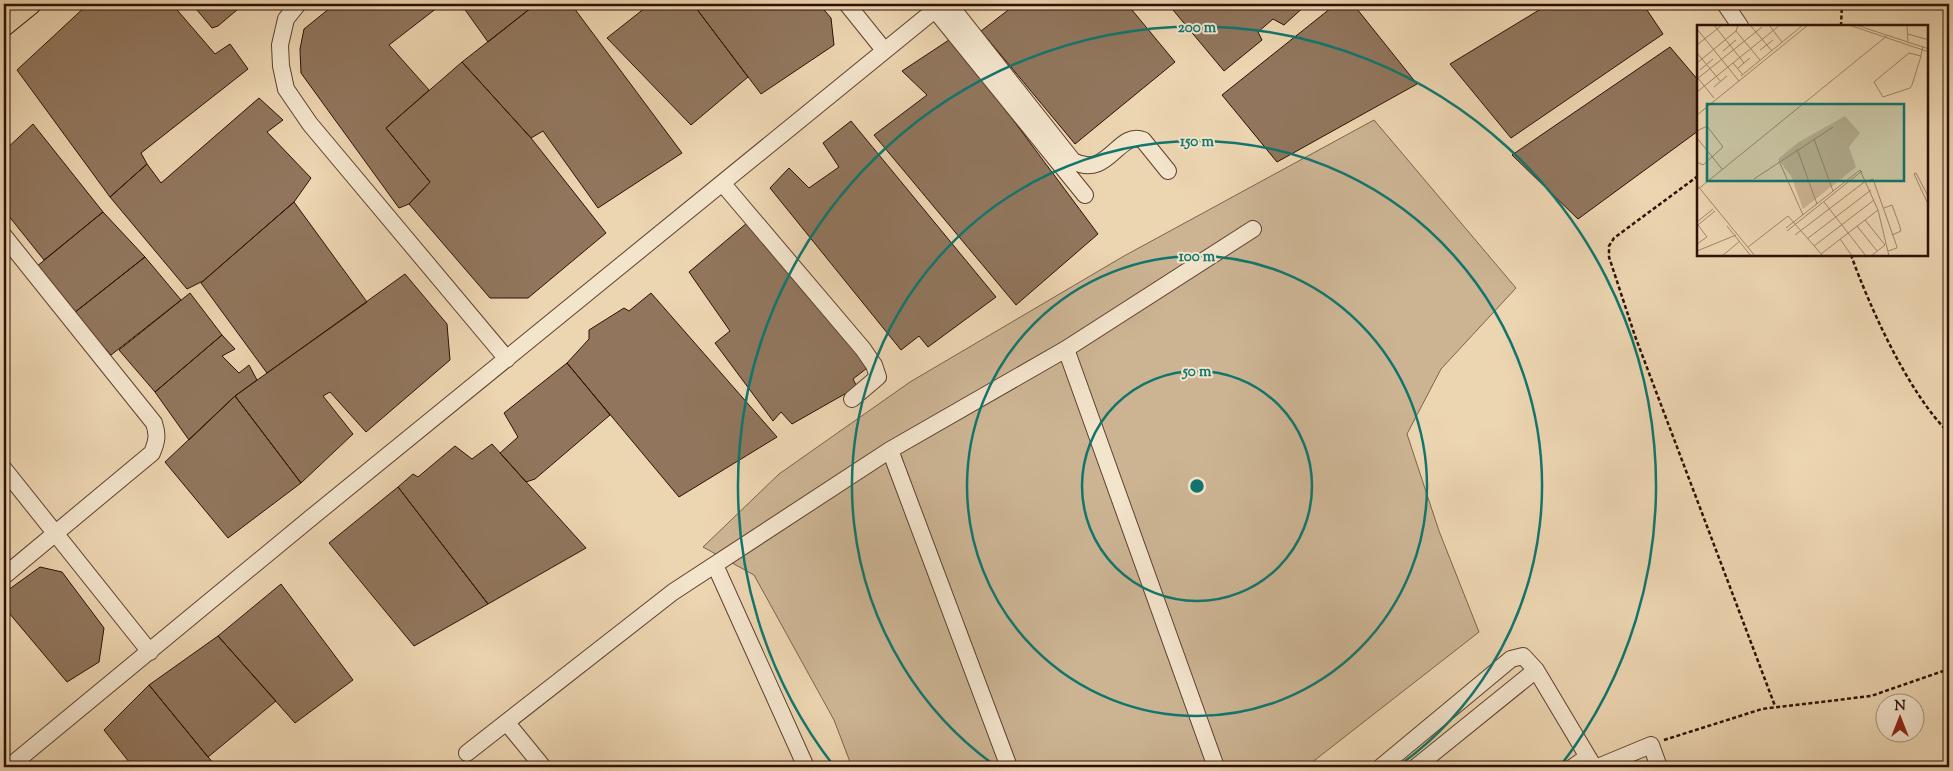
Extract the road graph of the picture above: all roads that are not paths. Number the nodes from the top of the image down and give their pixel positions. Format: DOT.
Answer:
graph roads {
  1 [pos="31,4"];
  2 [pos="298,4"];
  3 [pos="847,4"];
  4 [pos="1725,4"];
  5 [pos="942,6"];
  6 [pos="1739,25"];
  7 [pos="4,26"];
  8 [pos="884,50"];
  9 [pos="1168,171"];
  10 [pos="723,184"];
  11 [pos="1085,195"];
  12 [pos="1253,228"];
  13 [pos="4,236"];
  14 [pos="1066,349"];
  15 [pos="507,359"];
  16 [pos="852,399"];
  17 [pos="890,450"];
  18 [pos="4,468"];
  19 [pos="54,533"];
  20 [pos="715,565"];
  21 [pos="4,576"];
  22 [pos="150,652"];
  23 [pos="1536,670"];
  24 [pos="506,723"];
  25 [pos="467,753"];
  26 [pos="1593,764"];
  27 [pos="9,767"];
  28 [pos="543,767"];
  29 [pos="806,767"];
  30 [pos="1009,767"];
  31 [pos="1216,767"];
  32 [pos="1381,767"];
  33 [pos="1416,767"];
  34 [pos="1573,767"];
  35 [pos="1659,767"];
  1 -- 7 [label="main road"];
  2 -- 15 [label="street"];
  3 -- 8 [label="street"];
  4 -- 6 [label="street"];
  5 -- 8 [label="street"];
  5 -- 9 [label="street"];
  5 -- 11 [label="street"];
  8 -- 10 [label="street"];
  10 -- 15 [label="street"];
  10 -- 16 [label="street"];
  12 -- 14 [label="street"];
  13 -- 19 [label="street"];
  14 -- 17 [label="street"];
  14 -- 31 [label="street"];
  15 -- 22 [label="street"];
  17 -- 20 [label="street"];
  17 -- 30 [label="street"];
  18 -- 19 [label="street"];
  19 -- 21 [label="street"];
  19 -- 22 [label="street"];
  20 -- 24 [label="street"];
  20 -- 29 [label="street"];
  22 -- 27 [label="street"];
  23 -- 26 [label="street"];
  23 -- 32 [label="street"];
  23 -- 33 [label="street"];
  24 -- 25 [label="street"];
  24 -- 28 [label="street"];
  26 -- 34 [label="street"];
  26 -- 35 [label="street"];
}
